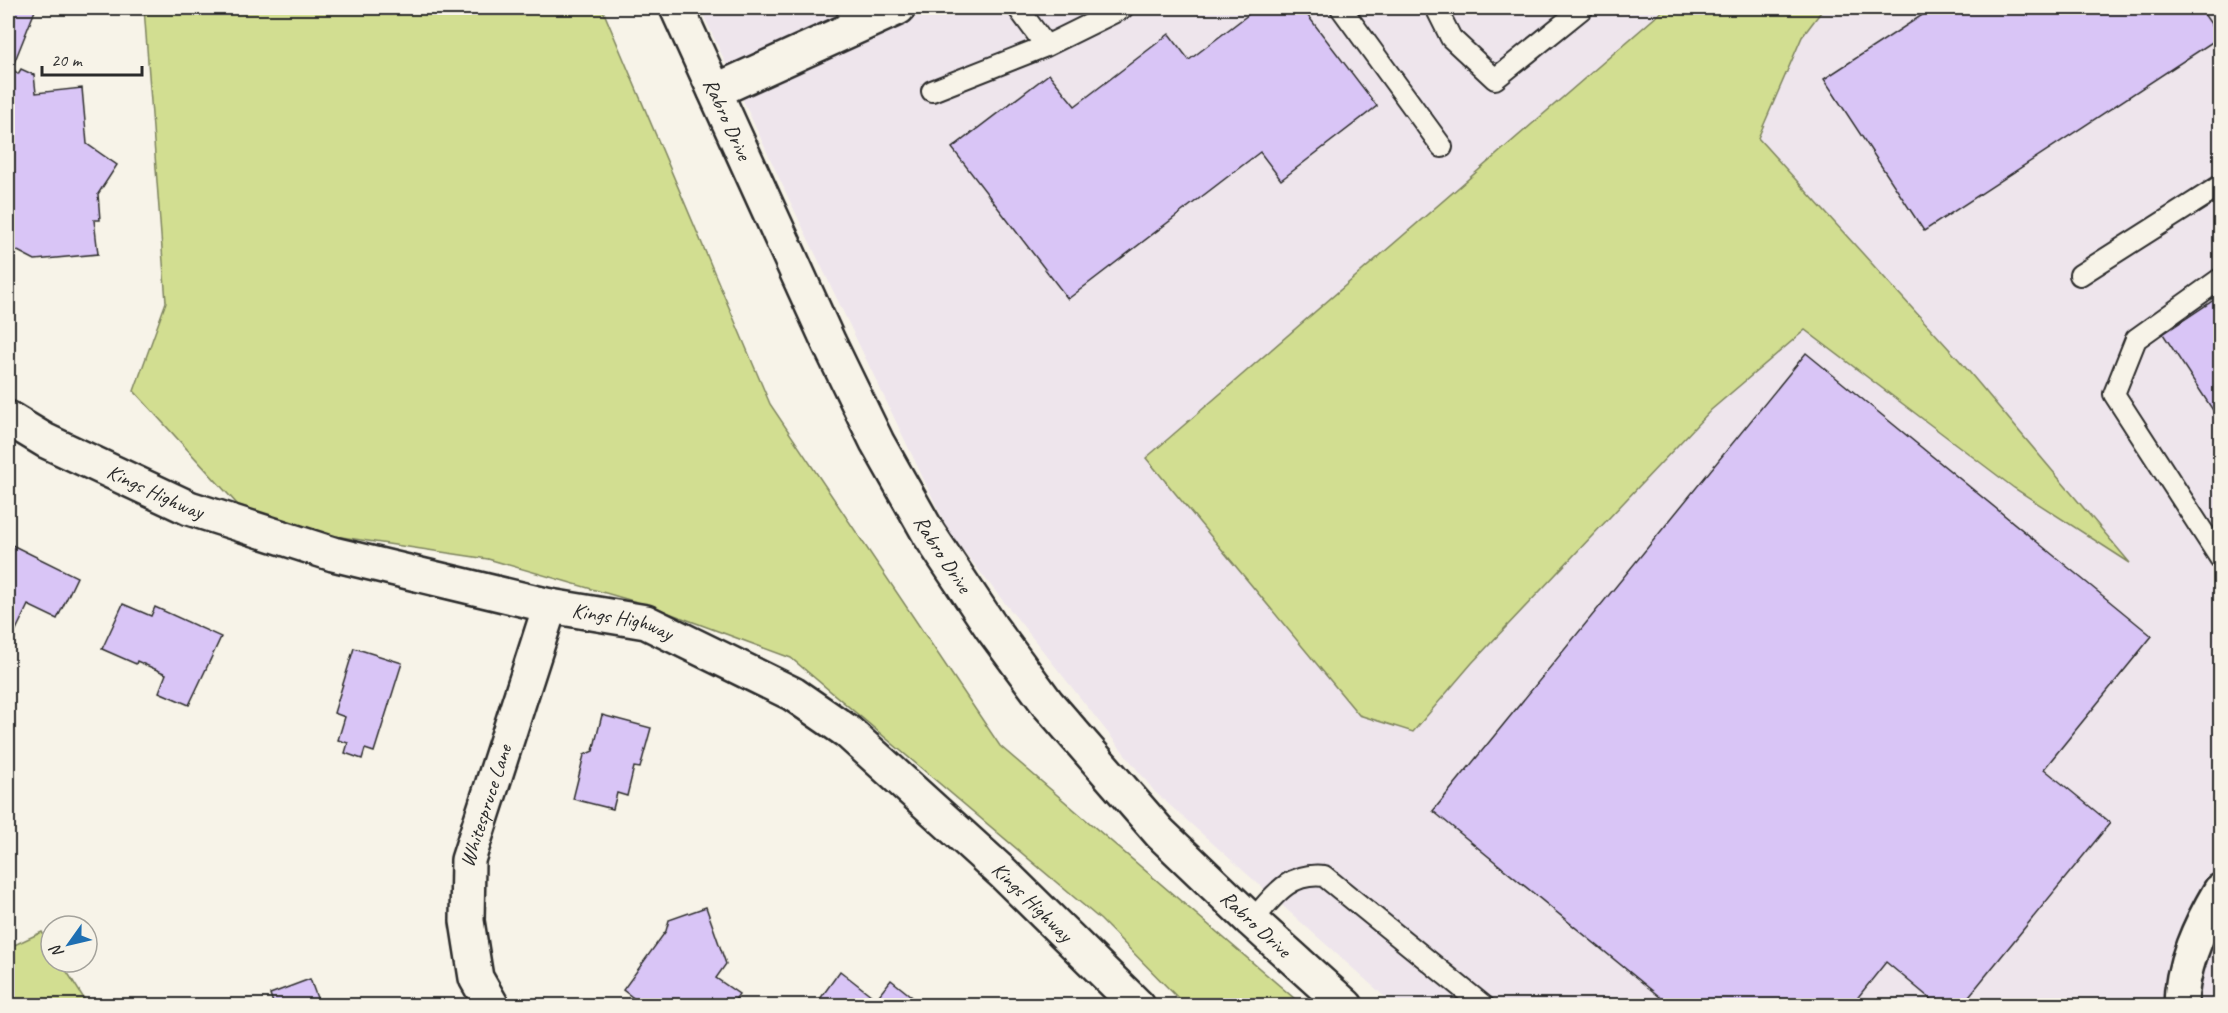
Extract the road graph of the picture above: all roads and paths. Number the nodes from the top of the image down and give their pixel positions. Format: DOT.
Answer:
graph roads {
  1 [pos="677,8"];
  2 [pos="898,8"];
  3 [pos="1018,8"];
  4 [pos="1123,8"];
  5 [pos="1341,8"];
  6 [pos="1436,8"];
  7 [pos="1583,8"];
  8 [pos="853,16"];
  9 [pos="1046,46"];
  10 [pos="932,91"];
  11 [pos="715,92"];
  12 [pos="1442,147"];
  13 [pos="2220,186"];
  14 [pos="2080,275"];
  15 [pos="2220,279"];
  16 [pos="8,418"];
  17 [pos="2220,558"];
  18 [pos="550,606"];
  19 [pos="2220,891"];
  20 [pos="1252,921"];
  21 [pos="492,1005"];
  22 [pos="1138,1005"];
  23 [pos="1346,1005"];
  24 [pos="1484,1005"];
  25 [pos="2181,1005"];
  1 -- 11 [label="street, Rabro Drive"];
  2 -- 8 [label="street"];
  3 -- 9 [label="lane"];
  4 -- 9 [label="lane"];
  5 -- 12 [label="lane"];
  6 -- 7 [label="lane"];
  8 -- 11 [label="street"];
  9 -- 10 [label="lane"];
  11 -- 20 [label="street, Rabro Drive"];
  13 -- 14 [label="lane"];
  15 -- 17 [label="lane"];
  16 -- 18 [label="street, Kings Highway"];
  18 -- 21 [label="street, Whitespruce Lane"];
  18 -- 22 [label="street, Kings Highway"];
  19 -- 25 [label="street"];
  20 -- 23 [label="street, Rabro Drive"];
  20 -- 24 [label="lane"];
}
